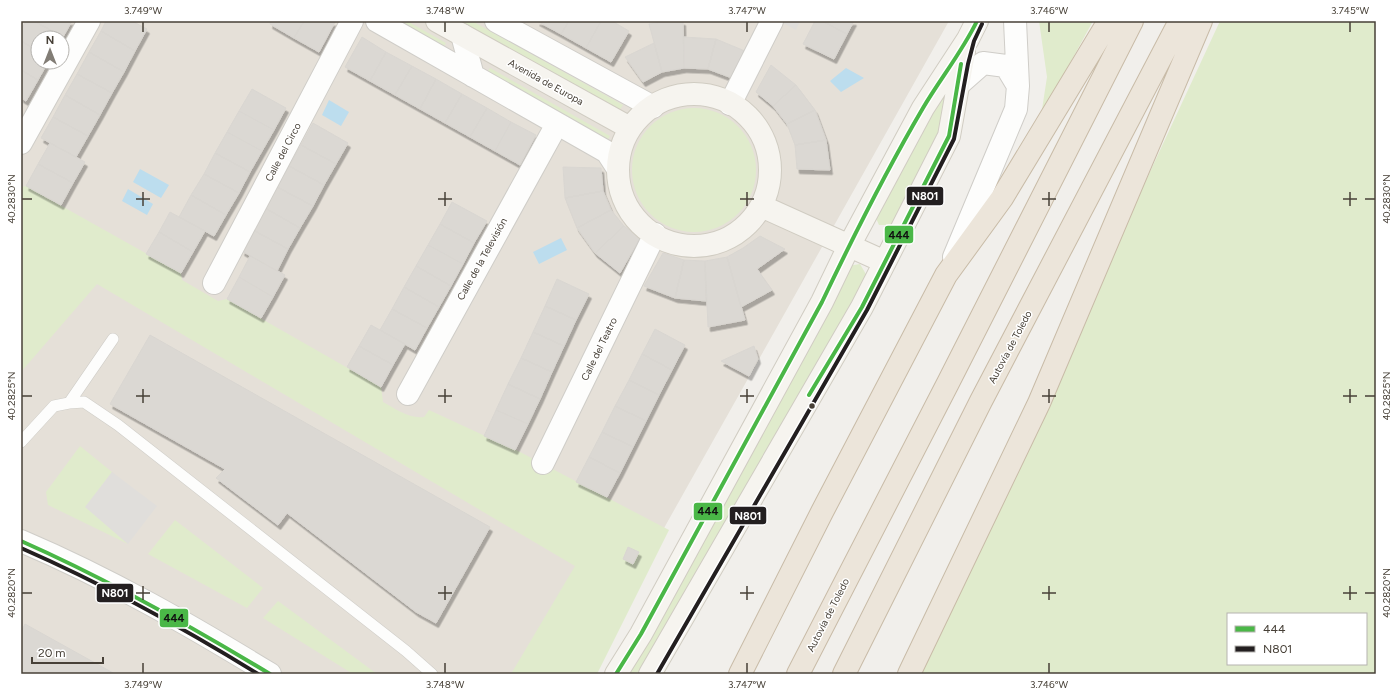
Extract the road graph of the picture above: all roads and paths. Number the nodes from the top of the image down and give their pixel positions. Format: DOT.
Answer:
graph roads {
  1 [pos="89,21"];
  2 [pos="352,21"];
  3 [pos="377,21"];
  4 [pos="437,21"];
  5 [pos="496,21"];
  6 [pos="772,21"];
  7 [pos="1015,21"];
  8 [pos="1109,21"];
  9 [pos="1132,21"];
  10 [pos="1180,21"];
  11 [pos="1201,21"];
  12 [pos="972,30"];
  13 [pos="462,35"];
  14 [pos="473,76"];
  15 [pos="958,85"];
  16 [pos="1018,86"];
  17 [pos="730,104"];
  18 [pos="653,107"];
  19 [pos="557,124"];
  20 [pos="630,128"];
  21 [pos="21,143"];
  22 [pos="618,169"];
  23 [pos="760,206"];
  24 [pos="655,234"];
  25 [pos="849,246"];
  26 [pos="885,262"];
  27 [pos="946,275"];
  28 [pos="214,283"];
  29 [pos="113,339"];
  30 [pos="408,394"];
  31 [pos="70,403"];
  32 [pos="21,442"];
  33 [pos="542,463"];
  34 [pos="21,541"];
  35 [pos="270,674"];
  36 [pos="432,674"];
  37 [pos="616,674"];
  38 [pos="650,674"];
  39 [pos="740,674"];
  40 [pos="798,674"];
  41 [pos="844,674"];
  42 [pos="909,674"];
  1 -- 21 [label="street"];
  2 -- 28 [label="street, Calle del Circo"];
  3 -- 14 [label="street"];
  4 -- 13 [label="street, Avenida de Europa"];
  5 -- 18 [label="street"];
  6 -- 17 [label="street"];
  7 -- 16 [label="street"];
  8 -- 27 [label="highway"];
  9 -- 40 [label="highway, Autovía de Toledo"];
  10 -- 41 [label="highway, Autovía de Toledo"];
  11 -- 42 [label="highway"];
  12 -- 15 [label="street"];
  12 -- 25 [label="street"];
  13 -- 14 [label="street"];
  13 -- 20 [label="street, Avenida de Europa"];
  14 -- 19 [label="street"];
  15 -- 16 [label="street"];
  15 -- 26 [label="street"];
  16 -- 27 [label="street"];
  17 -- 18 [label="street"];
  17 -- 23 [label="street"];
  18 -- 20 [label="street"];
  19 -- 22 [label="street"];
  19 -- 30 [label="street, Calle de la Televisión"];
  20 -- 22 [label="street"];
  22 -- 24 [label="street"];
  23 -- 24 [label="street"];
  23 -- 25 [label="street"];
  24 -- 33 [label="street, Calle del Teatro"];
  25 -- 26 [label="street"];
  25 -- 37 [label="street"];
  26 -- 38 [label="street"];
  27 -- 39 [label="highway"];
  29 -- 31 [label="lane"];
  31 -- 32 [label="lane"];
  31 -- 36 [label="lane"];
  34 -- 35 [label="street"];
}
